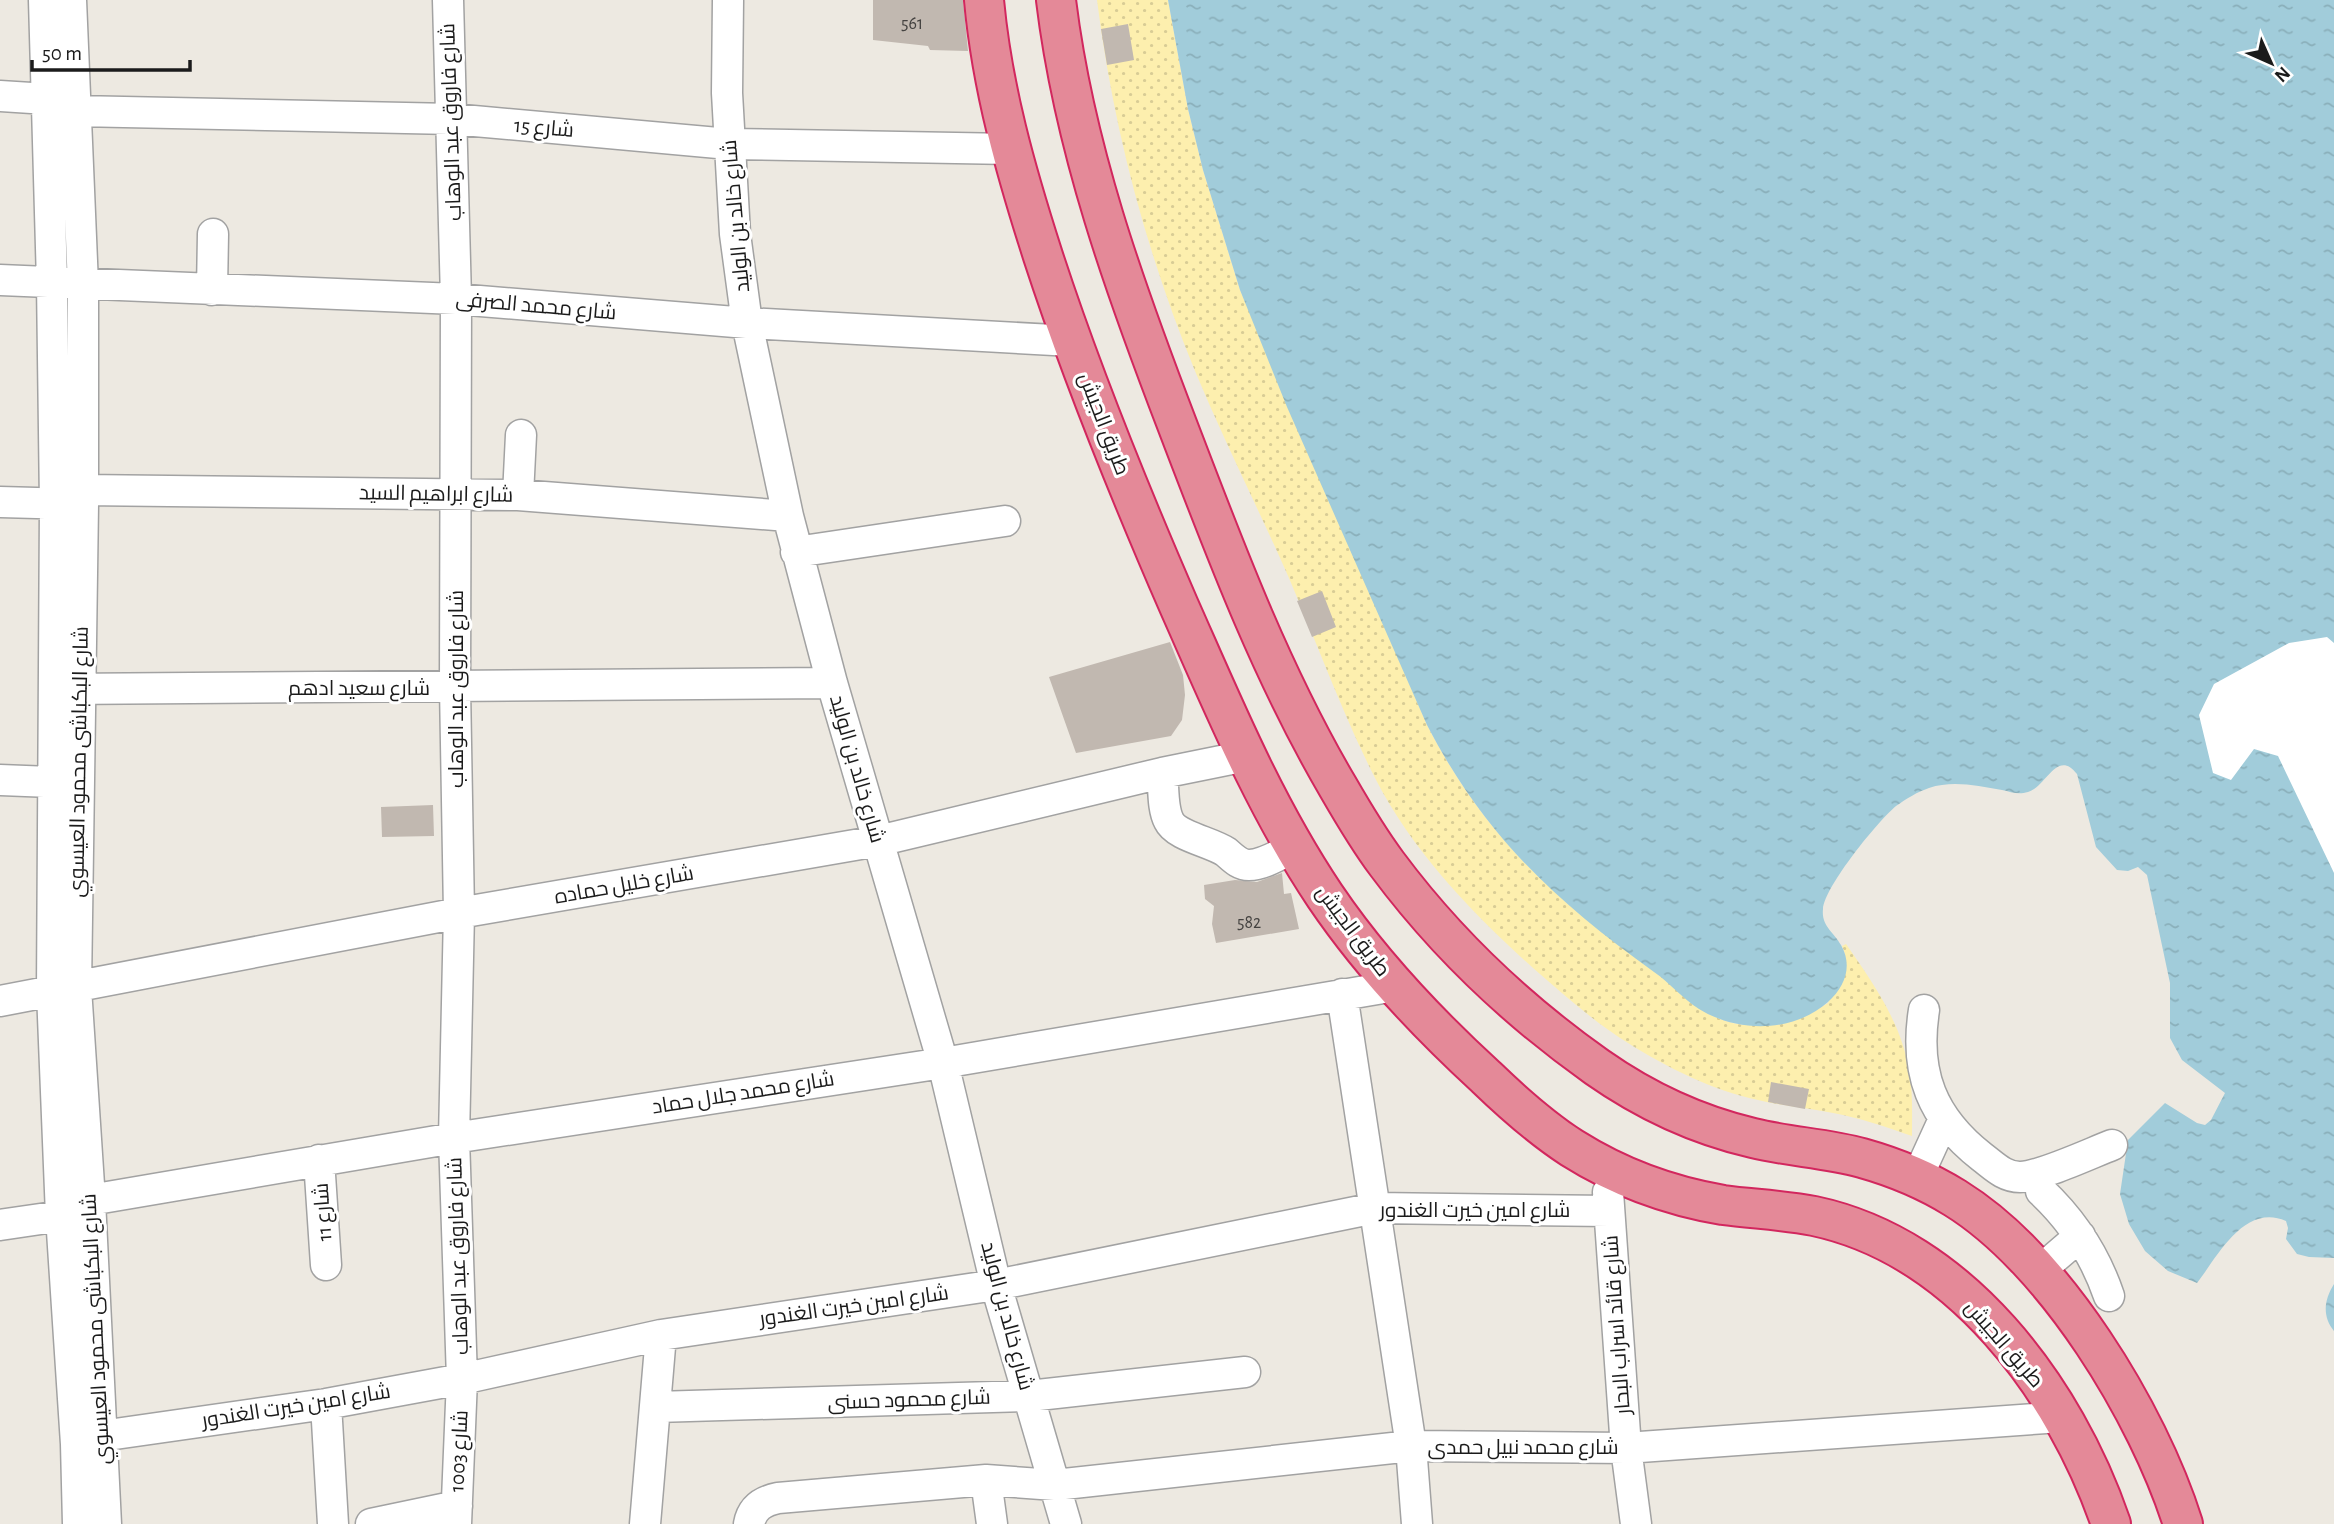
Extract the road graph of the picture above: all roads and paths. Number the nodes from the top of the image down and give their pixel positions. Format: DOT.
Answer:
graph roads {
  1 [pos="44,0"];
  2 [pos="71,0"];
  3 [pos="447,0"];
  4 [pos="728,0"];
  5 [pos="984,0"];
  6 [pos="1056,0"];
  7 [pos="0,96"];
  8 [pos="47,99"];
  9 [pos="76,111"];
  10 [pos="452,119"];
  11 [pos="729,144"];
  12 [pos="1011,149"];
  13 [pos="213,234"];
  14 [pos="0,280"];
  15 [pos="52,283"];
  16 [pos="83,285"];
  17 [pos="212,290"];
  18 [pos="456,299"];
  19 [pos="747,323"];
  20 [pos="1072,341"];
  21 [pos="521,435"];
  22 [pos="456,494"];
  23 [pos="518,495"];
  24 [pos="74,499"];
  25 [pos="0,502"];
  26 [pos="788,516"];
  27 [pos="1005,522"];
  28 [pos="796,552"];
  29 [pos="832,683"];
  30 [pos="455,687"];
  31 [pos="67,689"];
  32 [pos="1246,756"];
  33 [pos="1162,773"];
  34 [pos="0,780"];
  35 [pos="51,782"];
  36 [pos="878,841"];
  37 [pos="1295,847"];
  38 [pos="459,913"];
  39 [pos="1395,986"];
  40 [pos="64,990"];
  41 [pos="1342,994"];
  42 [pos="0,1001"];
  43 [pos="1924,1010"];
  44 [pos="943,1063"];
  45 [pos="1944,1119"];
  46 [pos="454,1138"];
  47 [pos="2112,1144"];
  48 [pos="319,1160"];
  49 [pos="1606,1167"];
  50 [pos="1917,1178"];
  51 [pos="2041,1191"];
  52 [pos="90,1200"];
  53 [pos="1375,1208"];
  54 [pos="1609,1211"];
  55 [pos="61,1216"];
  56 [pos="0,1225"];
  57 [pos="2080,1236"];
  58 [pos="326,1265"];
  59 [pos="2038,1272"];
  60 [pos="996,1285"];
  61 [pos="2109,1296"];
  62 [pos="661,1335"];
  63 [pos="1245,1372"];
  64 [pos="462,1379"];
  65 [pos="1029,1396"];
  66 [pos="326,1404"];
  67 [pos="656,1408"];
  68 [pos="2061,1417"];
  69 [pos="101,1436"];
  70 [pos="1412,1446"];
  71 [pos="1626,1448"];
  72 [pos="986,1480"];
  73 [pos="1055,1485"];
  74 [pos="456,1515"];
  75 [pos="78,1524"];
  76 [pos="106,1524"];
  77 [pos="333,1524"];
  78 [pos="371,1524"];
  79 [pos="645,1524"];
  80 [pos="749,1524"];
  81 [pos="992,1524"];
  82 [pos="1066,1524"];
  83 [pos="1417,1524"];
  84 [pos="1636,1524"];
  85 [pos="2111,1524"];
  86 [pos="2183,1524"];
  1 -- 8 [label="street, شارع البكباشى محمود العيسوي"];
  2 -- 9 [label="street, شارع البكباشى محمود العيسوي"];
  3 -- 10 [label="street, شارع فاروق عبد الوهاب"];
  4 -- 11 [label="street, شارع خالد بن الوليد"];
  5 -- 12 [label="highway, طريق الجيش"];
  6 -- 50 [label="highway"];
  7 -- 8 [label="street"];
  8 -- 15 [label="street, شارع البكباشى محمود العيسوي"];
  9 -- 10 [label="street, شارع 15"];
  9 -- 16 [label="street, شارع البكباشى محمود العيسوي"];
  10 -- 11 [label="street, شارع 15"];
  10 -- 18 [label="street, شارع فاروق عبد الوهاب"];
  11 -- 12 [label="street, شارع 15"];
  11 -- 19 [label="street, شارع خالد بن الوليد"];
  12 -- 20 [label="highway, طريق الجيش"];
  13 -- 17 [label="street"];
  14 -- 15 [label="street, شارع محمد الصرفى"];
  15 -- 16 [label="street, شارع محمد الصرفى"];
  15 -- 24 [label="street, شارع البكباشى محمود العيسوي"];
  16 -- 17 [label="street, شارع محمد الصرفى"];
  16 -- 24 [label="street, شارع البكباشى محمود العيسوي"];
  17 -- 18 [label="street, شارع محمد الصرفى"];
  18 -- 19 [label="street, شارع محمد الصرفى"];
  18 -- 22 [label="street, شارع فاروق عبد الوهاب"];
  19 -- 20 [label="street, شارع محمد الصرفى"];
  19 -- 26 [label="street, شارع خالد بن الوليد"];
  20 -- 32 [label="highway, طريق الجيش"];
  21 -- 23 [label="street"];
  22 -- 23 [label="street, شارع ابراهيم السيد"];
  22 -- 24 [label="street, شارع ابراهيم السيد"];
  22 -- 30 [label="street, شارع فاروق عبد الوهاب"];
  23 -- 26 [label="street, شارع ابراهيم السيد"];
  24 -- 25 [label="street, شارع ابراهيم السيد"];
  24 -- 31 [label="street, شارع البكباشى محمود العيسوي"];
  26 -- 28 [label="street, شارع خالد بن الوليد"];
  27 -- 28 [label="street"];
  28 -- 29 [label="street, شارع خالد بن الوليد"];
  29 -- 30 [label="street, شارع سعيد ادهم"];
  29 -- 36 [label="street, شارع خالد بن الوليد"];
  30 -- 31 [label="street, شارع سعيد ادهم"];
  30 -- 38 [label="street, شارع فاروق عبد الوهاب"];
  31 -- 35 [label="street, شارع البكباشى محمود العيسوي"];
  31 -- 40 [label="street, شارع البكباشى محمود العيسوي"];
  32 -- 33 [label="street, شارع خليل حماده"];
  32 -- 37 [label="highway, طريق الجيش"];
  33 -- 36 [label="street, شارع خليل حماده"];
  33 -- 37 [label="street"];
  34 -- 35 [label="street"];
  35 -- 40 [label="street, شارع البكباشى محمود العيسوي"];
  36 -- 38 [label="street, شارع خليل حماده"];
  36 -- 44 [label="street, شارع خالد بن الوليد"];
  37 -- 39 [label="highway, طريق الجيش"];
  38 -- 40 [label="street, شارع خليل حماده"];
  38 -- 46 [label="street, شارع فاروق عبد الوهاب"];
  39 -- 41 [label="street, شارع محمد جلال حماد"];
  39 -- 49 [label="highway, طريق الجيش"];
  40 -- 42 [label="street, شارع خليل حماده"];
  40 -- 52 [label="street, شارع البكباشى محمود العيسوي"];
  40 -- 55 [label="street, شارع البكباشى محمود العيسوي"];
  41 -- 44 [label="street, شارع محمد جلال حماد"];
  41 -- 53 [label="street"];
  43 -- 45 [label="street"];
  44 -- 46 [label="street, شارع محمد جلال حماد"];
  44 -- 60 [label="street, شارع خالد بن الوليد"];
  45 -- 47 [label="street"];
  45 -- 50 [label="street"];
  46 -- 48 [label="street, شارع محمد جلال حماد"];
  46 -- 64 [label="street, شارع فاروق عبد الوهاب"];
  48 -- 52 [label="street, شارع محمد جلال حماد"];
  48 -- 58 [label="street, شارع 11"];
  49 -- 54 [label="street, شارع قائد اسراب البحار"];
  49 -- 68 [label="highway, طريق الجيش"];
  50 -- 59 [label="highway"];
  51 -- 57 [label="street"];
  52 -- 69 [label="street, شارع البكباشى محمود العيسوي"];
  53 -- 54 [label="street, شارع امين خيرت الغندور"];
  53 -- 60 [label="street, شارع امين خيرت الغندور"];
  53 -- 70 [label="street"];
  54 -- 71 [label="street, شارع قائد اسراب البحار"];
  55 -- 56 [label="street"];
  55 -- 75 [label="street, شارع البكباشى محمود العيسوي"];
  57 -- 59 [label="street"];
  57 -- 61 [label="street"];
  59 -- 86 [label="highway"];
  60 -- 62 [label="street, شارع امين خيرت الغندور"];
  60 -- 65 [label="street, شارع خالد بن الوليد"];
  62 -- 64 [label="street, شارع امين خيرت الغندور"];
  62 -- 67 [label="street"];
  63 -- 65 [label="street, شارع محمود حسنى"];
  64 -- 66 [label="street, شارع امين خيرت الغندور"];
  64 -- 74 [label="street, شارع 1003"];
  65 -- 67 [label="street, شارع محمود حسنى"];
  65 -- 73 [label="street, شارع خالد بن الوليد"];
  66 -- 69 [label="street, شارع امين خيرت الغندور"];
  66 -- 77 [label="street"];
  67 -- 79 [label="street"];
  68 -- 71 [label="street, شارع محمد نبيل حمدى"];
  68 -- 85 [label="highway, طريق الجيش"];
  69 -- 76 [label="street, شارع البكباشى محمود العيسوي"];
  70 -- 71 [label="street, شارع محمد نبيل حمدى"];
  70 -- 73 [label="street, شارع محمد نبيل حمدى"];
  70 -- 83 [label="street"];
  71 -- 84 [label="street, شارع قائد اسراب البحار"];
  72 -- 73 [label="street, شارع محمد نبيل حمدى"];
  72 -- 80 [label="street, شارع محمد نبيل حمدى"];
  72 -- 81 [label="street"];
  73 -- 82 [label="street, شارع خالد بن الوليد"];
  74 -- 78 [label="street"];
}
